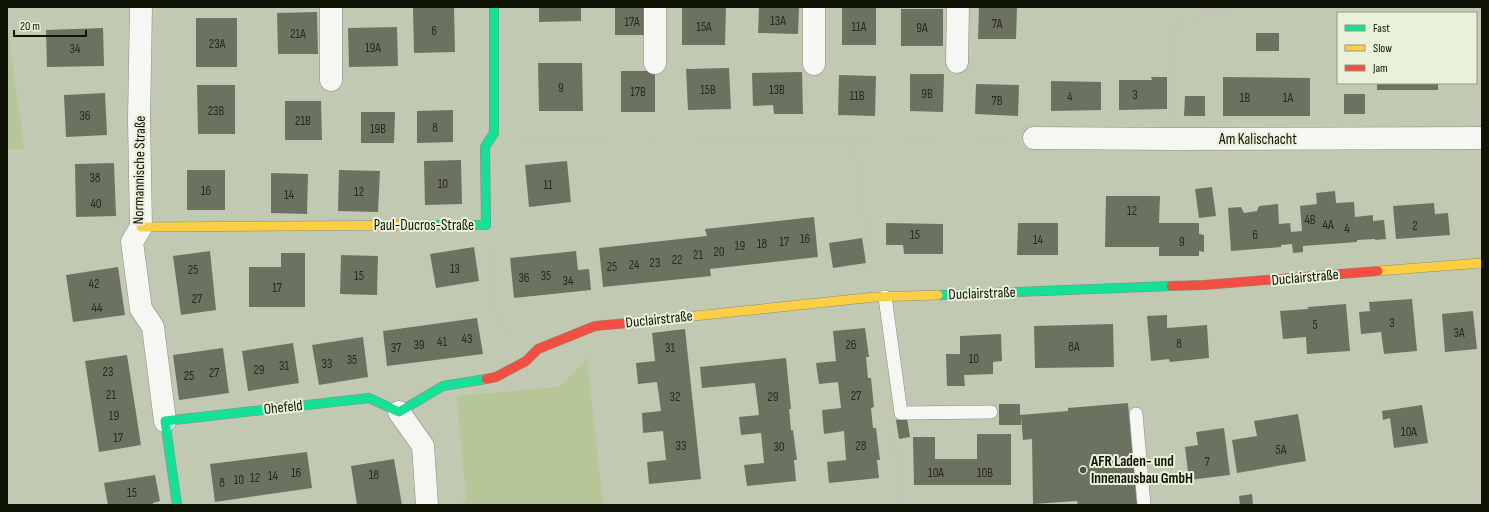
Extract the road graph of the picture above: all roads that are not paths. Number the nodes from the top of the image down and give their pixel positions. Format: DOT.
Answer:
graph roads {
  1 [pos="141,7"];
  2 [pos="331,7"];
  3 [pos="494,7"];
  4 [pos="655,7"];
  5 [pos="814,7"];
  6 [pos="958,7"];
  7 [pos="957,62"];
  8 [pos="655,63"];
  9 [pos="814,64"];
  10 [pos="331,80"];
  11 [pos="1034,138"];
  12 [pos="1482,138"];
  13 [pos="141,227"];
  14 [pos="1482,263"];
  15 [pos="880,297"];
  16 [pos="399,412"];
  17 [pos="991,412"];
  18 [pos="1136,414"];
  19 [pos="165,420"];
  20 [pos="177,505"];
  21 [pos="427,505"];
  22 [pos="1144,505"];
  1 -- 13 [label="street, Normannische Straße"];
  2 -- 10 [label="street"];
  3 -- 13 [label="street, Paul-Ducros-Straße"];
  4 -- 8 [label="street"];
  5 -- 9 [label="street"];
  6 -- 7 [label="street"];
  11 -- 12 [label="street, Am Kalischacht"];
  13 -- 19 [label="street, Normannische Straße"];
  14 -- 15 [label="street, Duclairstraße"];
  15 -- 16 [label="street, Duclairstraße"];
  15 -- 17 [label="lane"];
  16 -- 19 [label="street, Ohefeld"];
  16 -- 21 [label="street"];
  18 -- 22 [label="lane"];
  19 -- 20 [label="street"];
}
